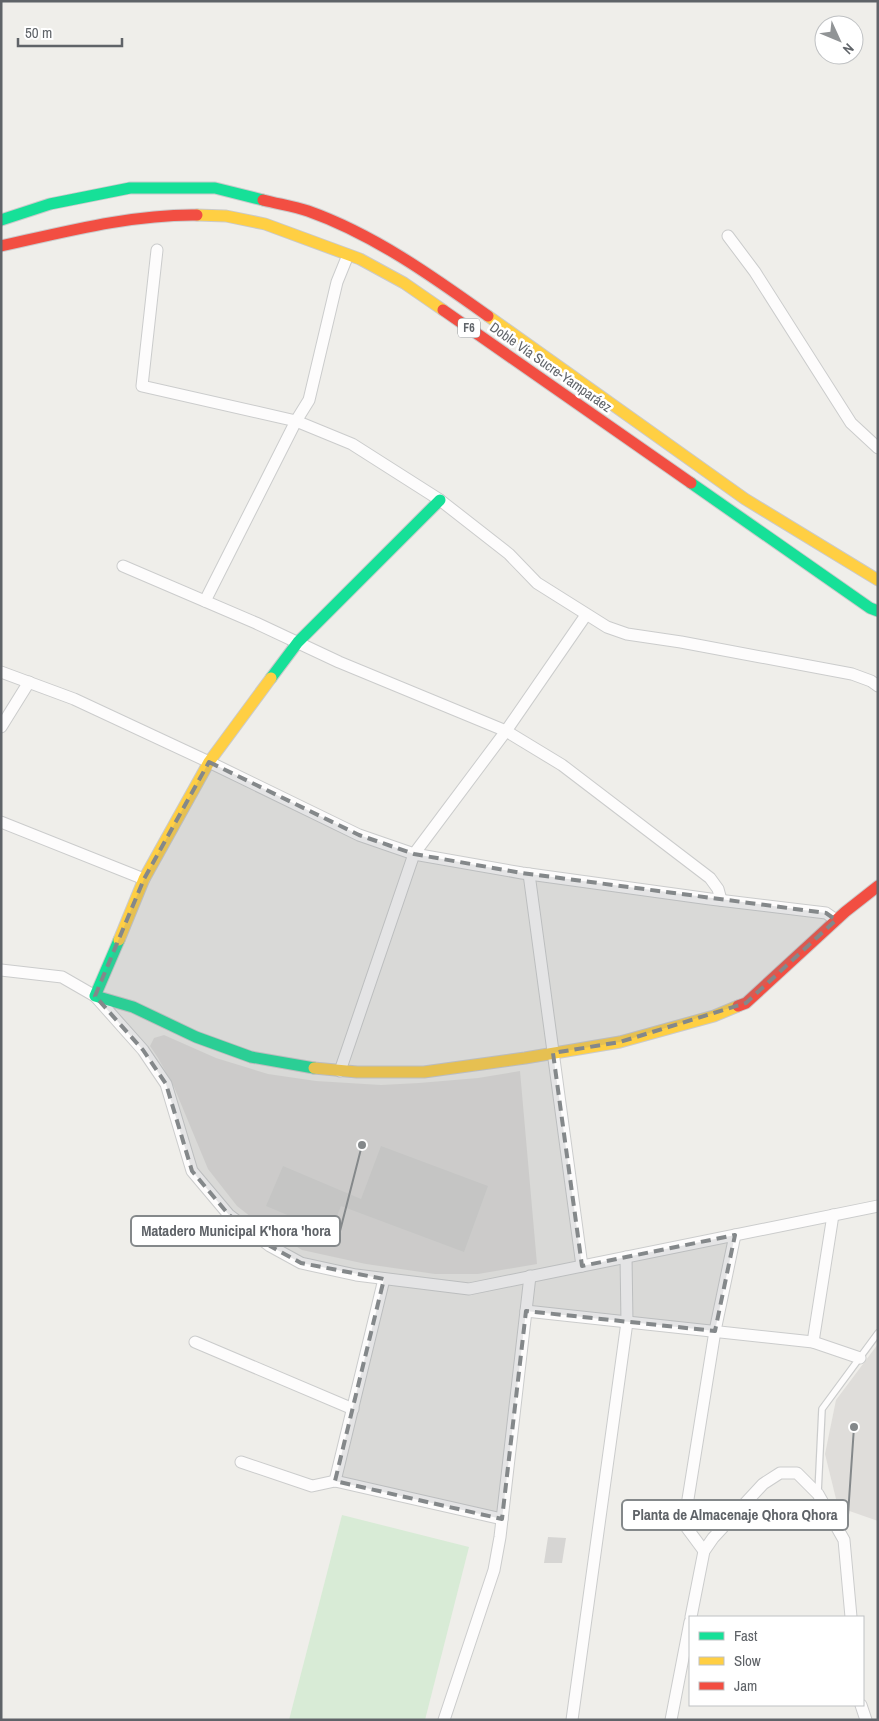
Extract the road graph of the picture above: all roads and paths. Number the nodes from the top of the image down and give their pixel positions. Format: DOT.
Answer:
graph roads {
  1 [pos="1,220"];
  2 [pos="728,236"];
  3 [pos="1,246"];
  4 [pos="157,250"];
  5 [pos="348,255"];
  6 [pos="296,421"];
  7 [pos="878,448"];
  8 [pos="440,500"];
  9 [pos="123,566"];
  10 [pos="878,580"];
  11 [pos="205,601"];
  12 [pos="878,611"];
  13 [pos="586,615"];
  14 [pos="298,642"];
  15 [pos="1,672"];
  16 [pos="29,682"];
  17 [pos="878,686"];
  18 [pos="1,728"];
  19 [pos="506,731"];
  20 [pos="209,762"];
  21 [pos="1,822"];
  22 [pos="414,854"];
  23 [pos="529,874"];
  24 [pos="144,879"];
  25 [pos="878,886"];
  26 [pos="721,900"];
  27 [pos="836,920"];
  28 [pos="1,970"];
  29 [pos="95,996"];
  30 [pos="554,1053"];
  31 [pos="340,1071"];
  32 [pos="878,1206"];
  33 [pos="833,1215"];
  34 [pos="735,1235"];
  35 [pos="626,1257"];
  36 [pos="582,1266"];
  37 [pos="530,1276"];
  38 [pos="384,1279"];
  39 [pos="526,1311"];
  40 [pos="627,1322"];
  41 [pos="715,1331"];
  42 [pos="878,1333"];
  43 [pos="195,1342"];
  44 [pos="814,1342"];
  45 [pos="860,1358"];
  46 [pos="353,1409"];
  47 [pos="241,1462"];
  48 [pos="335,1481"];
  49 [pos="818,1494"];
  50 [pos="502,1518"];
  51 [pos="704,1551"];
  52 [pos="691,1616"];
  53 [pos="851,1616"];
  54 [pos="689,1627"];
  55 [pos="861,1706"];
  56 [pos="444,1720"];
  57 [pos="572,1720"];
  58 [pos="671,1720"];
  59 [pos="866,1720"];
  1 -- 10 [label="main road, Doble Vía Sucre-Yamparáez / F6"];
  2 -- 7 [label="street"];
  3 -- 5 [label="main road, Doble Vía Sucre-Yamparáez / F6"];
  4 -- 6 [label="street"];
  5 -- 6 [label="street"];
  5 -- 12 [label="main road, Doble Vía Sucre-Yamparáez / F6"];
  6 -- 8 [label="street"];
  6 -- 11 [label="street"];
  8 -- 13 [label="street"];
  8 -- 14 [label="main road"];
  9 -- 11 [label="street"];
  11 -- 14 [label="street"];
  13 -- 17 [label="street"];
  13 -- 19 [label="street"];
  14 -- 19 [label="street"];
  14 -- 20 [label="main road"];
  15 -- 16 [label="street"];
  16 -- 18 [label="street"];
  16 -- 20 [label="street"];
  19 -- 22 [label="street"];
  19 -- 26 [label="street"];
  20 -- 22 [label="street"];
  20 -- 24 [label="main road"];
  21 -- 24 [label="street"];
  22 -- 23 [label="street"];
  22 -- 31 [label="street"];
  23 -- 26 [label="street"];
  23 -- 30 [label="street"];
  24 -- 29 [label="main road"];
  25 -- 27 [label="main road"];
  26 -- 27 [label="street"];
  27 -- 30 [label="main road"];
  28 -- 29 [label="street"];
  29 -- 31 [label="main road"];
  29 -- 38 [label="street"];
  30 -- 31 [label="main road"];
  30 -- 36 [label="street"];
  32 -- 33 [label="street"];
  33 -- 34 [label="street"];
  33 -- 44 [label="street"];
  34 -- 35 [label="street"];
  34 -- 41 [label="street"];
  35 -- 36 [label="street"];
  35 -- 40 [label="street"];
  36 -- 37 [label="street"];
  37 -- 38 [label="street"];
  37 -- 39 [label="street"];
  38 -- 46 [label="street"];
  39 -- 40 [label="street"];
  39 -- 50 [label="street"];
  40 -- 41 [label="street"];
  40 -- 57 [label="street"];
  41 -- 44 [label="street"];
  41 -- 51 [label="street"];
  42 -- 45 [label="lane"];
  43 -- 46 [label="street"];
  44 -- 45 [label="street"];
  45 -- 49 [label="lane"];
  46 -- 48 [label="street"];
  47 -- 48 [label="street"];
  48 -- 50 [label="street"];
  49 -- 51 [label="street"];
  49 -- 53 [label="street"];
  50 -- 56 [label="street"];
  51 -- 52 [label="street"];
  54 -- 58 [label="street"];
  55 -- 59 [label="street"];
}
